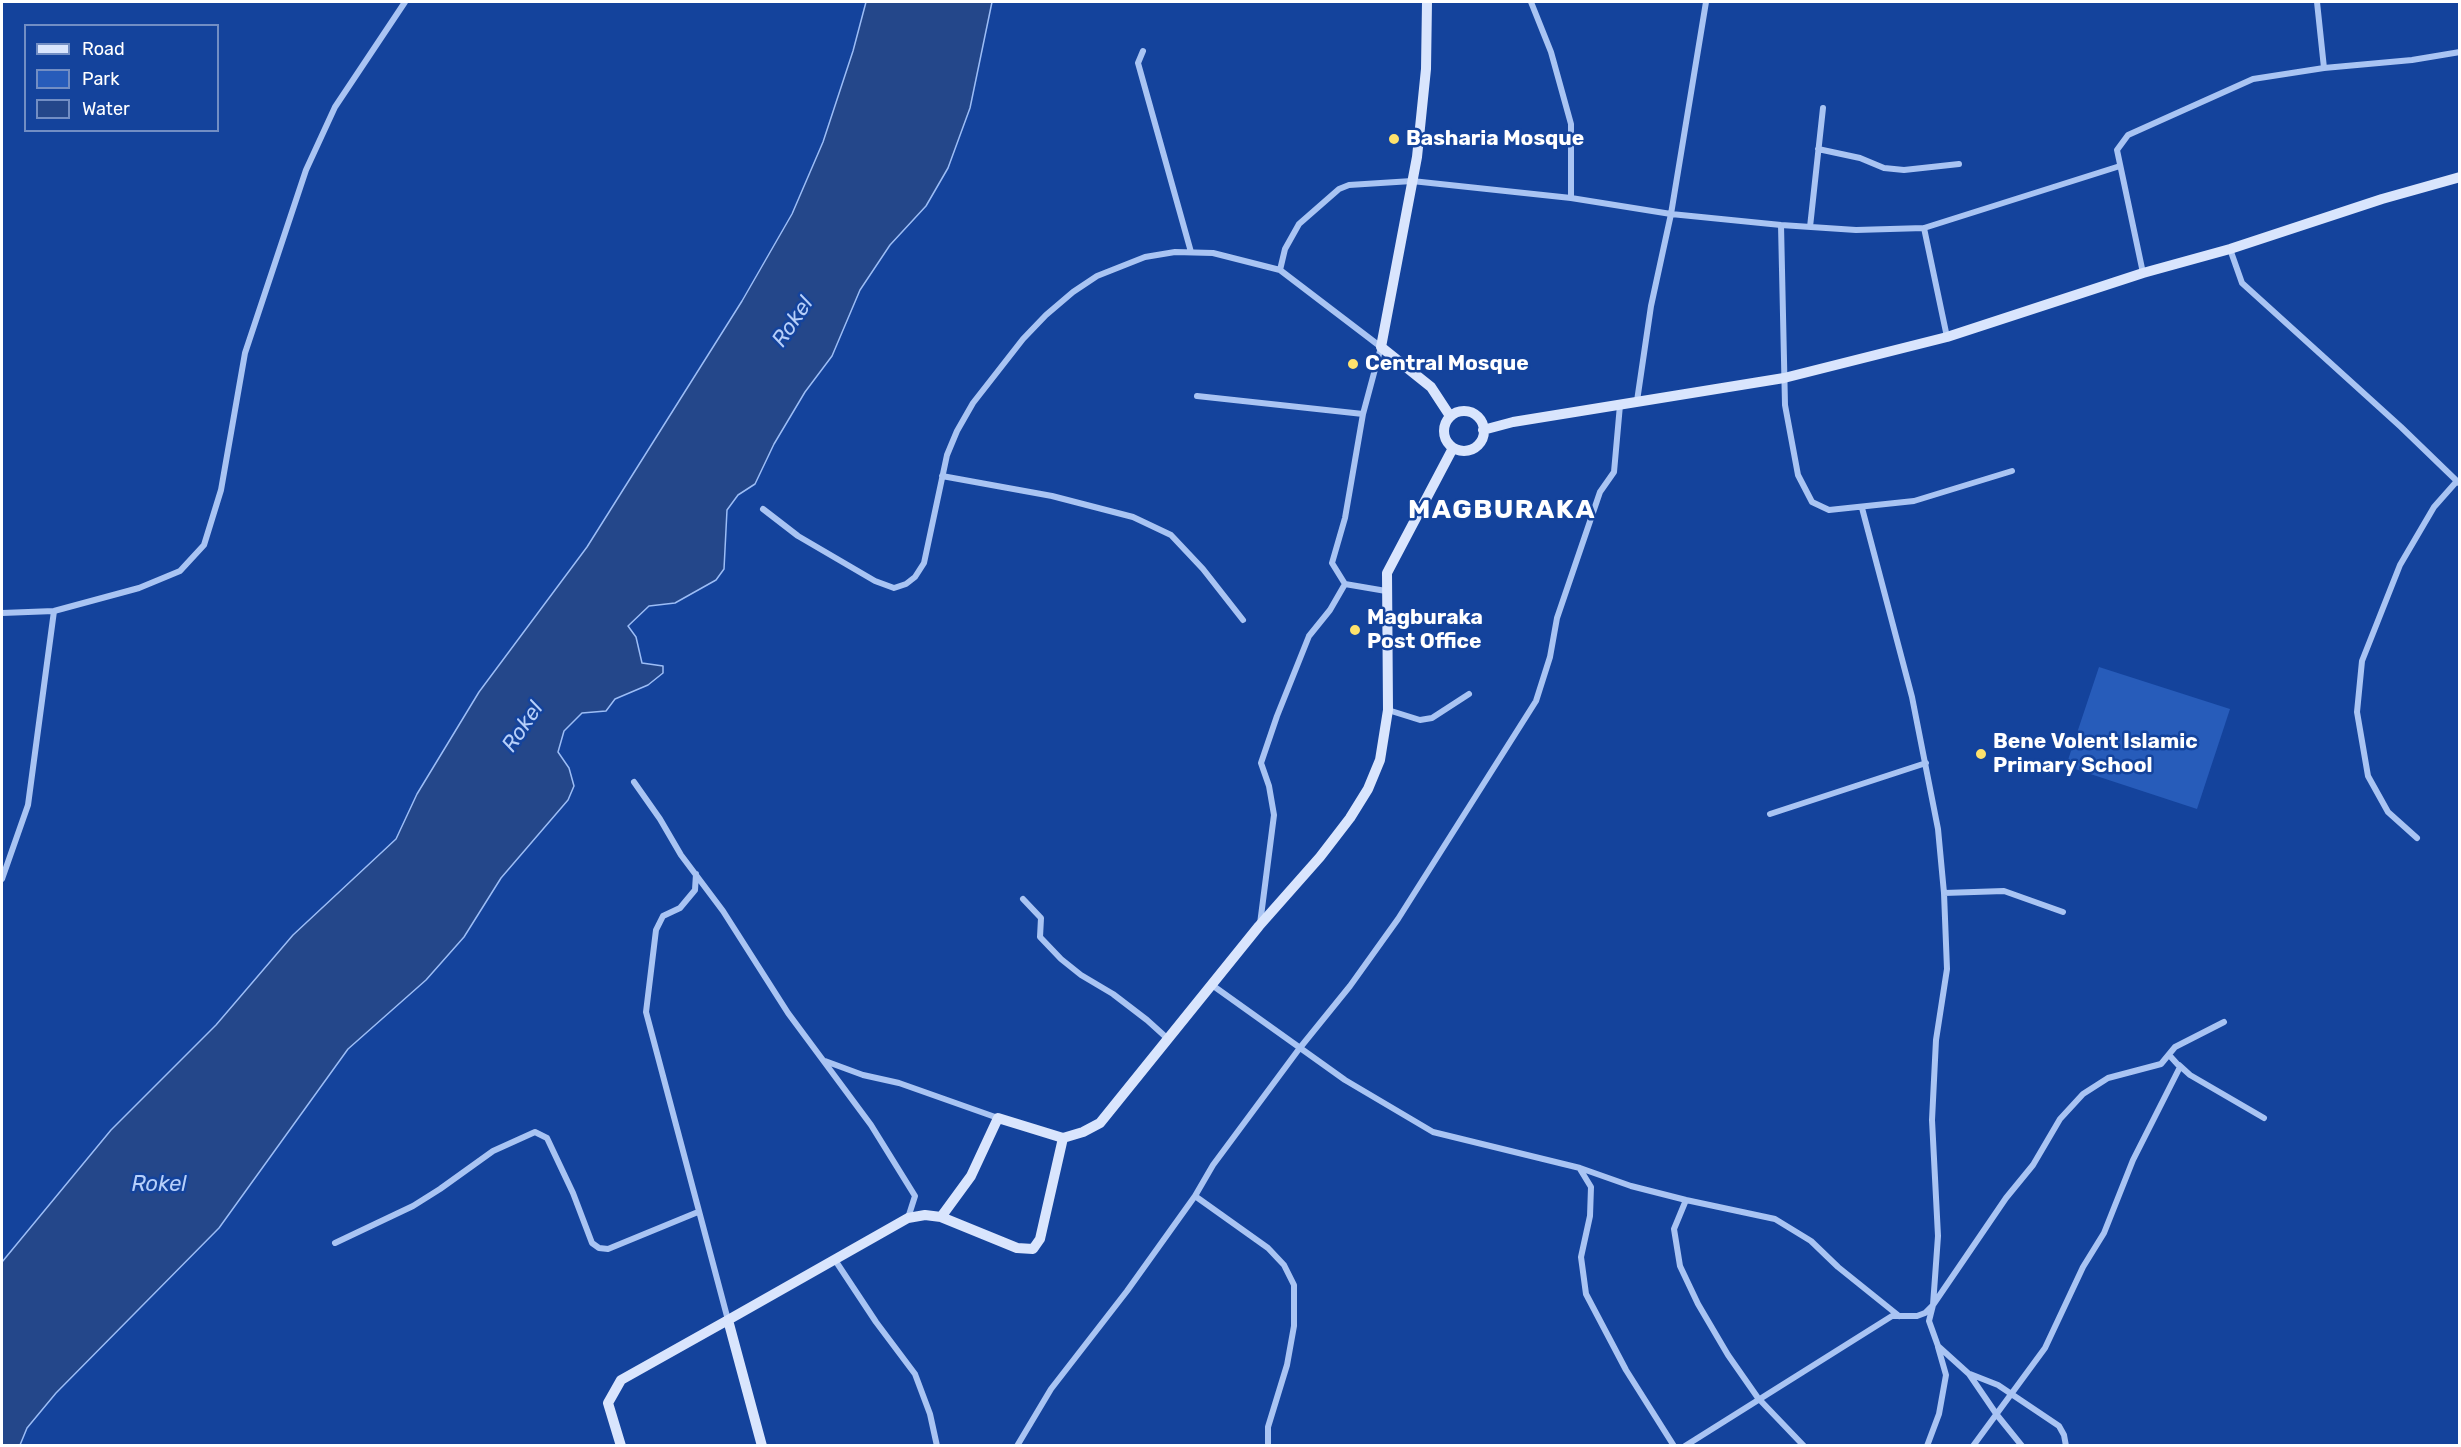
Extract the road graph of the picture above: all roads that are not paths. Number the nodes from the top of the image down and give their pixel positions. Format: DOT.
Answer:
graph roads {
  1 [pos="405,2"];
  2 [pos="1427,2"];
  3 [pos="1531,2"];
  4 [pos="1706,2"];
  5 [pos="2317,2"];
  6 [pos="1143,51"];
  7 [pos="2460,52"];
  8 [pos="2324,68"];
  9 [pos="1823,108"];
  10 [pos="1818,149"];
  11 [pos="1959,164"];
  12 [pos="2120,166"];
  13 [pos="2460,177"];
  14 [pos="1412,182"];
  15 [pos="1571,198"];
  16 [pos="1671,214"];
  17 [pos="1781,225"];
  18 [pos="1810,227"];
  19 [pos="1923,228"];
  20 [pos="2230,249"];
  21 [pos="1191,252"];
  22 [pos="1280,270"];
  23 [pos="2143,273"];
  24 [pos="1947,338"];
  25 [pos="1381,347"];
  26 [pos="1784,378"];
  27 [pos="1197,396"];
  28 [pos="1637,401"];
  29 [pos="1620,405"];
  30 [pos="1363,414"];
  31 [pos="1450,417"];
  32 [pos="1483,430"];
  33 [pos="1453,448"];
  34 [pos="2012,471"];
  35 [pos="942,476"];
  36 [pos="2458,483"];
  37 [pos="1862,508"];
  38 [pos="764,509"];
  39 [pos="1345,584"];
  40 [pos="1386,591"];
  41 [pos="54,610"];
  42 [pos="2,613"];
  43 [pos="1243,620"];
  44 [pos="1469,694"];
  45 [pos="1388,710"];
  46 [pos="1926,763"];
  47 [pos="634,782"];
  48 [pos="1770,814"];
  49 [pos="2417,838"];
  50 [pos="696,874"];
  51 [pos="2,879"];
  52 [pos="1944,893"];
  53 [pos="1023,899"];
  54 [pos="2063,912"];
  55 [pos="1259,926"];
  56 [pos="1212,985"];
  57 [pos="2224,1022"];
  58 [pos="1168,1040"];
  59 [pos="1299,1048"];
  60 [pos="2170,1056"];
  61 [pos="824,1060"];
  62 [pos="998,1118"];
  63 [pos="2264,1118"];
  64 [pos="1063,1138"];
  65 [pos="1580,1168"];
  66 [pos="1195,1196"];
  67 [pos="1686,1200"];
  68 [pos="699,1212"];
  69 [pos="941,1217"];
  70 [pos="908,1218"];
  71 [pos="335,1244"];
  72 [pos="835,1260"];
  73 [pos="1934,1305"];
  74 [pos="1899,1316"];
  75 [pos="728,1320"];
  76 [pos="1938,1346"];
  77 [pos="1969,1374"];
  78 [pos="2012,1394"];
  79 [pos="1758,1398"];
  80 [pos="1997,1415"];
  81 [pos="621,1446"];
  82 [pos="762,1446"];
  83 [pos="937,1446"];
  84 [pos="1017,1446"];
  85 [pos="1268,1446"];
  86 [pos="1674,1446"];
  87 [pos="1685,1446"];
  88 [pos="1804,1446"];
  89 [pos="1928,1446"];
  90 [pos="1973,1446"];
  91 [pos="2022,1446"];
  92 [pos="2066,1446"];
  1 -- 41 [label="street"];
  2 -- 14 [label="street"];
  3 -- 15 [label="street"];
  4 -- 16 [label="street"];
  5 -- 8 [label="street"];
  6 -- 21 [label="street"];
  7 -- 8 [label="street"];
  8 -- 12 [label="street"];
  9 -- 10 [label="street"];
  10 -- 11 [label="street"];
  10 -- 18 [label="street"];
  12 -- 19 [label="street"];
  12 -- 23 [label="street"];
  13 -- 20 [label="street"];
  14 -- 15 [label="street"];
  14 -- 22 [label="street"];
  14 -- 25 [label="street"];
  15 -- 16 [label="street"];
  16 -- 17 [label="street"];
  16 -- 28 [label="street"];
  17 -- 18 [label="street"];
  17 -- 26 [label="street"];
  18 -- 19 [label="street"];
  19 -- 24 [label="street"];
  20 -- 23 [label="street"];
  20 -- 36 [label="street"];
  21 -- 22 [label="street"];
  21 -- 35 [label="street"];
  22 -- 25 [label="street"];
  23 -- 24 [label="street"];
  24 -- 26 [label="street"];
  25 -- 30 [label="street"];
  25 -- 31 [label="street"];
  26 -- 28 [label="street"];
  26 -- 37 [label="street"];
  27 -- 30 [label="street"];
  28 -- 29 [label="street"];
  29 -- 32 [label="street"];
  29 -- 59 [label="street"];
  30 -- 39 [label="street"];
  31 -- 32 [label="street"];
  31 -- 33 [label="street"];
  32 -- 33 [label="street"];
  33 -- 40 [label="street"];
  34 -- 37 [label="street"];
  35 -- 38 [label="street"];
  35 -- 43 [label="street"];
  36 -- 49 [label="street"];
  37 -- 46 [label="street"];
  39 -- 40 [label="street"];
  39 -- 55 [label="street"];
  40 -- 45 [label="street"];
  41 -- 42 [label="street"];
  41 -- 51 [label="street"];
  44 -- 45 [label="street"];
  45 -- 55 [label="street"];
  46 -- 48 [label="street"];
  46 -- 52 [label="street"];
  47 -- 50 [label="street"];
  50 -- 61 [label="street"];
  50 -- 68 [label="street"];
  52 -- 54 [label="street"];
  52 -- 73 [label="street"];
  53 -- 58 [label="street"];
  55 -- 56 [label="street"];
  56 -- 58 [label="street"];
  56 -- 59 [label="street"];
  57 -- 60 [label="street"];
  58 -- 64 [label="street"];
  59 -- 65 [label="street"];
  59 -- 66 [label="street"];
  60 -- 63 [label="street"];
  60 -- 73 [label="street"];
  60 -- 78 [label="street"];
  61 -- 62 [label="street"];
  61 -- 70 [label="street"];
  62 -- 64 [label="street"];
  62 -- 69 [label="street"];
  64 -- 69 [label="street"];
  65 -- 67 [label="street"];
  65 -- 86 [label="street"];
  66 -- 84 [label="street"];
  66 -- 85 [label="street"];
  67 -- 74 [label="street"];
  67 -- 79 [label="street"];
  68 -- 71 [label="street"];
  68 -- 75 [label="street"];
  69 -- 70 [label="street"];
  70 -- 72 [label="street"];
  72 -- 75 [label="street"];
  72 -- 83 [label="street"];
  73 -- 74 [label="street"];
  73 -- 76 [label="street"];
  74 -- 79 [label="street"];
  75 -- 81 [label="street"];
  75 -- 82 [label="street"];
  76 -- 77 [label="street"];
  76 -- 89 [label="street"];
  77 -- 78 [label="street"];
  77 -- 80 [label="street"];
  78 -- 80 [label="street"];
  78 -- 92 [label="street"];
  79 -- 87 [label="street"];
  79 -- 88 [label="street"];
  80 -- 90 [label="street"];
  80 -- 91 [label="street"];
}
